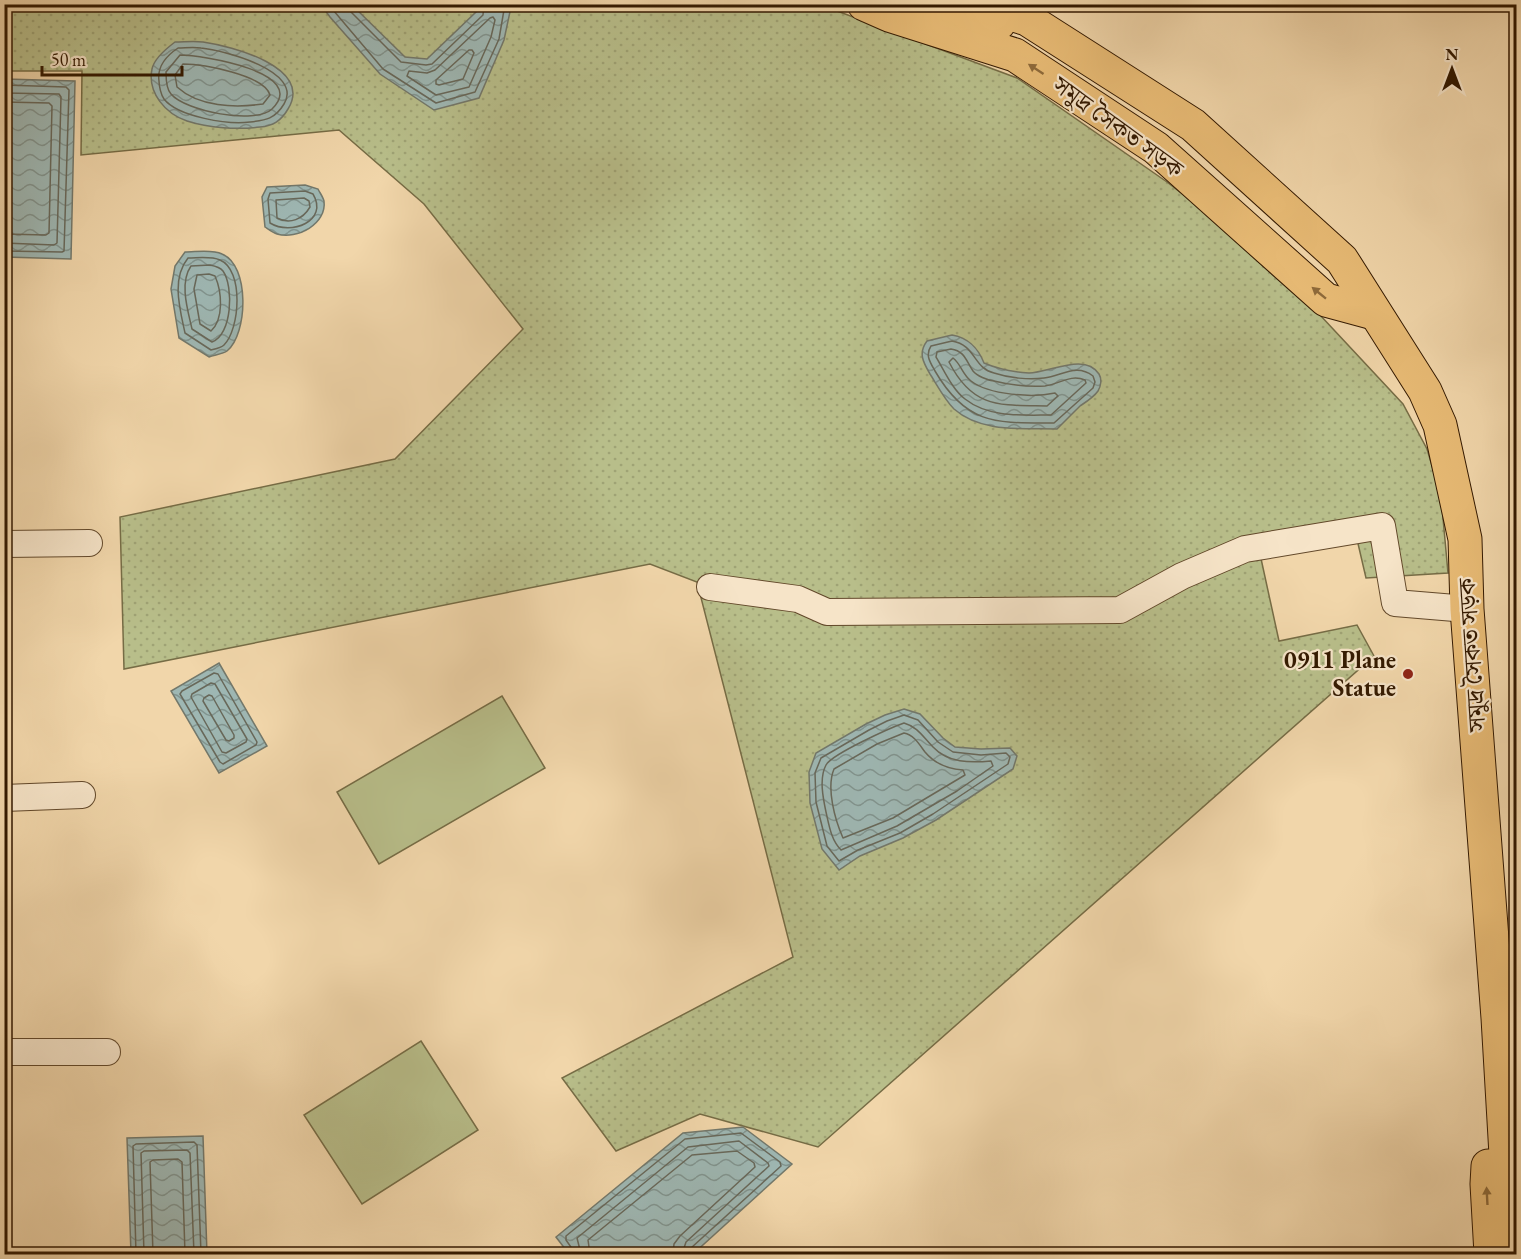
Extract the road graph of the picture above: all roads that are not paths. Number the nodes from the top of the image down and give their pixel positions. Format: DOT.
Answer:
graph roads {
  1 [pos="864,4"];
  2 [pos="944,4"];
  3 [pos="978,4"];
  4 [pos="1374,313"];
  5 [pos="89,543"];
  6 [pos="4,544"];
  7 [pos="710,587"];
  8 [pos="1467,609"];
  9 [pos="82,795"];
  10 [pos="4,798"];
  11 [pos="1498,1018"];
  12 [pos="4,1052"];
  13 [pos="107,1052"];
  14 [pos="1512,1172"];
  15 [pos="1516,1245"];
  16 [pos="1491,1254"];
  4 -- 1 [label="main road, সমুদ্র সৈকত সড়ক, one-way"];
  2 -- 4 [label="main road"];
  3 -- 4 [label="main road, সমুদ্র সৈকত সড়ক"];
  4 -- 8 [label="main road, সমুদ্র সৈকত সড়ক"];
  5 -- 6 [label="street"];
  7 -- 8 [label="street"];
  8 -- 11 [label="main road, সমুদ্র সৈকত সড়ক"];
  9 -- 10 [label="street"];
  11 -- 14 [label="main road, সমুদ্র সৈকত সড়ক"];
  16 -- 11 [label="main road, সমুদ্র সৈকত সড়ক, one-way"];
  12 -- 13 [label="street"];
  14 -- 15 [label="main road, সমুদ্র সৈকত সড়ক"];
}
